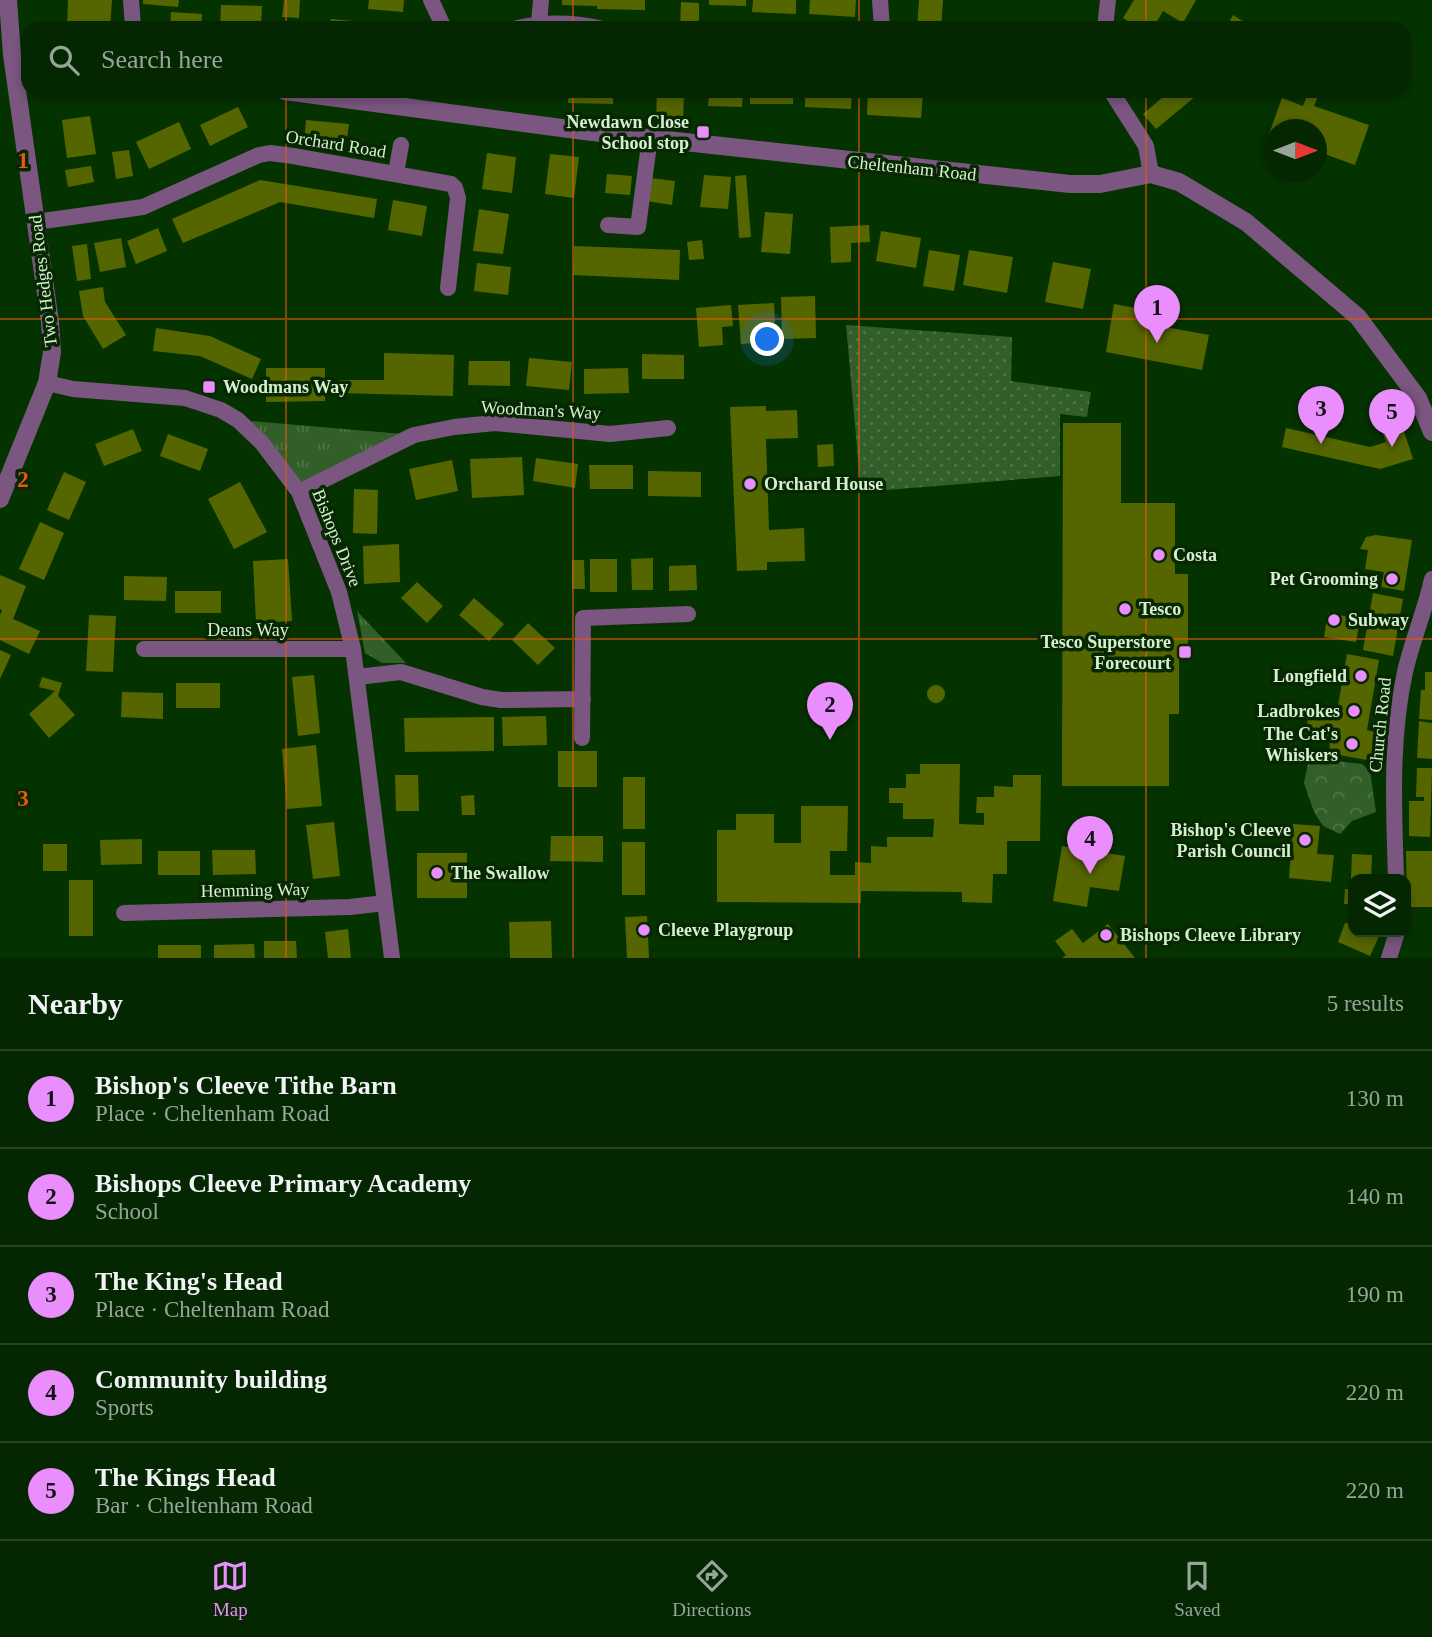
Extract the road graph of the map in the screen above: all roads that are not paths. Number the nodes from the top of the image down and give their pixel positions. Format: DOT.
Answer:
graph roads {
  1 [pos="8,0"];
  2 [pos="131,0"];
  3 [pos="431,0"];
  4 [pos="541,0"];
  5 [pos="880,0"];
  6 [pos="1108,0"];
  7 [pos="132,21"];
  8 [pos="441,21"];
  9 [pos="539,21"];
  10 [pos="881,21"];
  11 [pos="1106,21"];
  12 [pos="13,55"];
  13 [pos="334,98"];
  14 [pos="1115,98"];
  15 [pos="650,137"];
  16 [pos="401,145"];
  17 [pos="396,173"];
  18 [pos="1151,174"];
  19 [pos="36,222"];
  20 [pos="608,225"];
  21 [pos="448,288"];
  22 [pos="47,383"];
  23 [pos="668,428"];
  24 [pos="1432,432"];
  25 [pos="299,492"];
  26 [pos="0,499"];
  27 [pos="1432,579"];
  28 [pos="688,614"];
  29 [pos="144,649"];
  30 [pos="353,649"];
  31 [pos="357,677"];
  32 [pos="583,699"];
  33 [pos="582,738"];
  34 [pos="1396,874"];
  35 [pos="386,904"];
  36 [pos="124,913"];
  37 [pos="1395,937"];
  38 [pos="392,958"];
  39 [pos="1389,958"];
  1 -- 12 [label="street, Two Hedges Road"];
  2 -- 7 [label="street"];
  3 -- 8 [label="street"];
  4 -- 9 [label="street"];
  5 -- 10 [label="street"];
  6 -- 11 [label="street"];
  12 -- 19 [label="street, Two Hedges Road"];
  13 -- 15 [label="street, Cheltenham Road"];
  14 -- 18 [label="street"];
  15 -- 18 [label="street, Cheltenham Road"];
  15 -- 20 [label="street"];
  16 -- 17 [label="street"];
  17 -- 19 [label="street, Orchard Road"];
  17 -- 21 [label="street, Orchard Road"];
  18 -- 24 [label="street, Cheltenham Road"];
  19 -- 22 [label="street, Two Hedges Road"];
  22 -- 25 [label="street, Bishops Drive"];
  22 -- 26 [label="street, Two Hedges Road"];
  23 -- 25 [label="street, Woodman's Way"];
  25 -- 30 [label="street, Bishops Drive"];
  27 -- 34 [label="street, Church Road"];
  28 -- 32 [label="street"];
  29 -- 30 [label="street, Deans Way"];
  30 -- 31 [label="street, Bishops Drive"];
  31 -- 32 [label="street"];
  31 -- 35 [label="street, Bishops Drive"];
  32 -- 33 [label="street"];
  35 -- 36 [label="street, Hemming Way"];
  35 -- 38 [label="street, Bishops Drive"];
  37 -- 39 [label="street"];
}
